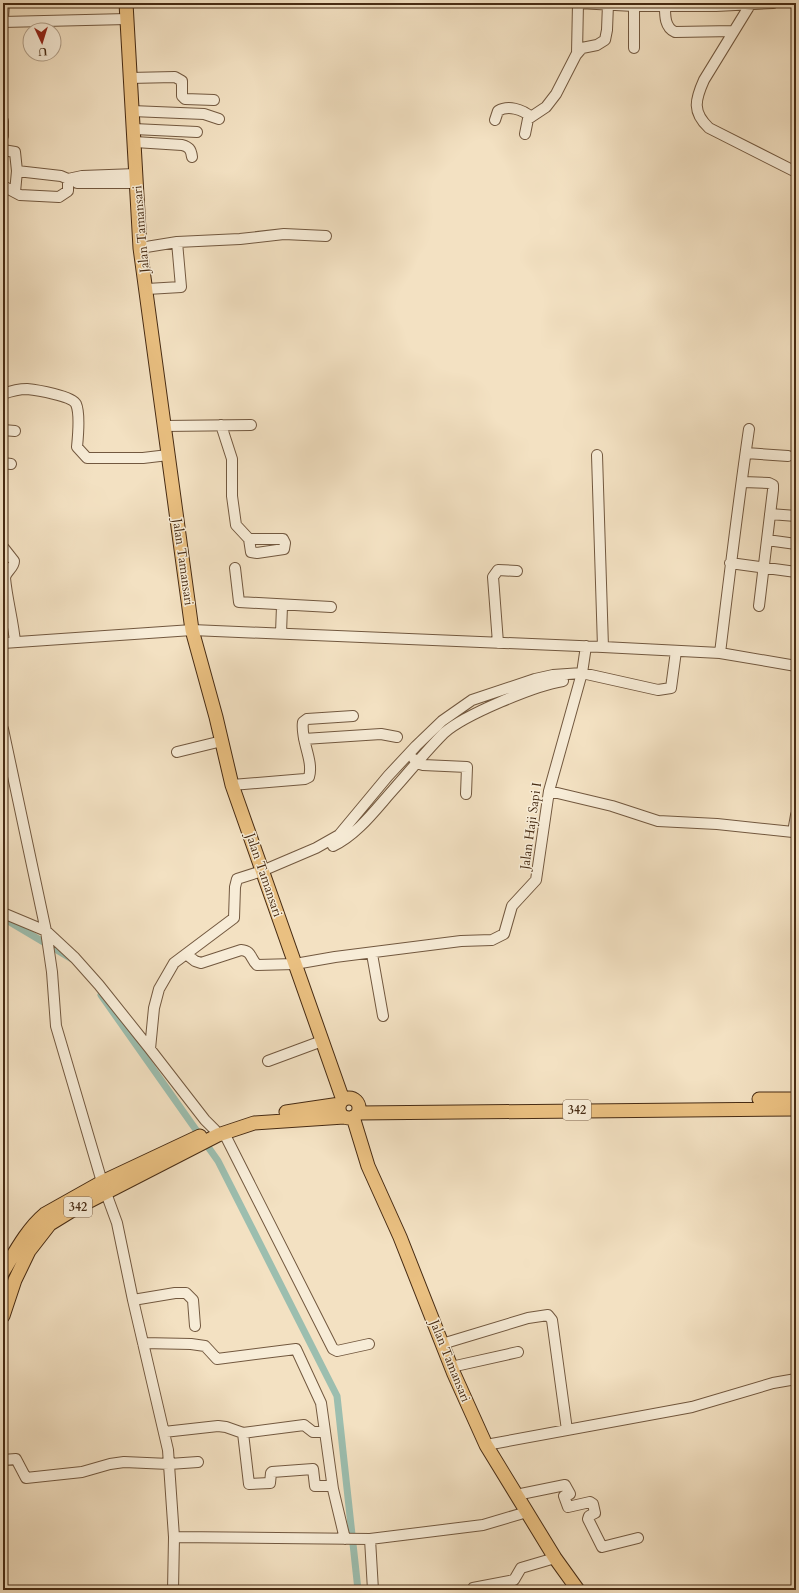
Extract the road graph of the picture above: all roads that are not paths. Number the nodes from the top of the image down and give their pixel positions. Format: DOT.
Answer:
graph roads {
  1 [pos="4,3"];
  2 [pos="126,3"];
  3 [pos="578,3"];
  4 [pos="773,3"];
  5 [pos="606,4"];
  6 [pos="665,4"];
  7 [pos="634,5"];
  8 [pos="716,5"];
  9 [pos="750,5"];
  10 [pos="3,18"];
  11 [pos="127,19"];
  12 [pos="3,22"];
  13 [pos="734,31"];
  14 [pos="634,48"];
  15 [pos="577,53"];
  16 [pos="129,78"];
  17 [pos="214,100"];
  18 [pos="132,111"];
  19 [pos="531,116"];
  20 [pos="220,119"];
  21 [pos="495,120"];
  22 [pos="3,121"];
  23 [pos="196,132"];
  24 [pos="525,134"];
  25 [pos="3,136"];
  26 [pos="134,136"];
  27 [pos="3,150"];
  28 [pos="192,157"];
  29 [pos="17,171"];
  30 [pos="796,172"];
  31 [pos="136,178"];
  32 [pos="68,182"];
  33 [pos="3,186"];
  34 [pos="15,192"];
  35 [pos="326,236"];
  36 [pos="177,242"];
  37 [pos="140,248"];
  38 [pos="147,289"];
  39 [pos="3,394"];
  40 [pos="221,425"];
  41 [pos="251,425"];
  42 [pos="164,426"];
  43 [pos="749,429"];
  44 [pos="3,430"];
  45 [pos="15,430"];
  46 [pos="746,453"];
  47 [pos="168,455"];
  48 [pos="597,455"];
  49 [pos="788,456"];
  50 [pos="743,482"];
  51 [pos="770,514"];
  52 [pos="796,516"];
  53 [pos="249,539"];
  54 [pos="767,540"];
  55 [pos="796,544"];
  56 [pos="3,546"];
  57 [pos="730,563"];
  58 [pos="235,568"];
  59 [pos="763,569"];
  60 [pos="517,571"];
  61 [pos="796,572"];
  62 [pos="282,606"];
  63 [pos="758,606"];
  64 [pos="331,607"];
  65 [pos="192,630"];
  66 [pos="281,634"];
  67 [pos="15,642"];
  68 [pos="498,642"];
  69 [pos="3,643"];
  70 [pos="586,646"];
  71 [pos="603,646"];
  72 [pos="676,651"];
  73 [pos="720,654"];
  74 [pos="796,666"];
  75 [pos="580,676"];
  76 [pos="353,716"];
  77 [pos="3,729"];
  78 [pos="397,737"];
  79 [pos="304,739"];
  80 [pos="222,741"];
  81 [pos="177,752"];
  82 [pos="412,752"];
  83 [pos="416,764"];
  84 [pos="232,785"];
  85 [pos="548,791"];
  86 [pos="466,794"];
  87 [pos="796,815"];
  88 [pos="263,874"];
  89 [pos="3,913"];
  90 [pos="46,933"];
  91 [pos="186,954"];
  92 [pos="372,954"];
  93 [pos="295,964"];
  94 [pos="383,1016"];
  95 [pos="322,1041"];
  96 [pos="150,1049"];
  97 [pos="268,1061"];
  98 [pos="796,1099"];
  99 [pos="746,1104"];
  100 [pos="796,1108"];
  101 [pos="349,1110"];
  102 [pos="217,1132"];
  103 [pos="104,1187"];
  104 [pos="43,1223"];
  105 [pos="3,1272"];
  106 [pos="133,1300"];
  107 [pos="3,1316"];
  108 [pos="195,1326"];
  109 [pos="143,1343"];
  110 [pos="369,1344"];
  111 [pos="442,1344"];
  112 [pos="518,1352"];
  113 [pos="451,1367"];
  114 [pos="796,1379"];
  115 [pos="567,1430"];
  116 [pos="164,1432"];
  117 [pos="325,1432"];
  118 [pos="243,1434"];
  119 [pos="486,1445"];
  120 [pos="3,1460"];
  121 [pos="198,1462"];
  122 [pos="169,1464"];
  123 [pos="333,1489"];
  124 [pos="516,1495"];
  125 [pos="527,1512"];
  126 [pos="174,1537"];
  127 [pos="638,1538"];
  128 [pos="370,1539"];
  129 [pos="347,1540"];
  130 [pos="555,1558"];
  131 [pos="473,1588"];
  132 [pos="173,1590"];
  133 [pos="373,1590"];
  134 [pos="578,1590"];
  1 -- 10 [label="street"];
  2 -- 11 [label="main road, Jalan Tamansari"];
  3 -- 5 [label="street"];
  3 -- 15 [label="street"];
  4 -- 9 [label="street"];
  5 -- 7 [label="street"];
  5 -- 15 [label="street"];
  6 -- 7 [label="street"];
  6 -- 8 [label="street"];
  6 -- 13 [label="street"];
  7 -- 14 [label="street"];
  8 -- 9 [label="street"];
  9 -- 13 [label="street"];
  11 -- 12 [label="street"];
  11 -- 16 [label="main road, Jalan Tamansari"];
  13 -- 30 [label="street"];
  15 -- 19 [label="street"];
  16 -- 17 [label="street"];
  16 -- 18 [label="main road, Jalan Tamansari"];
  18 -- 20 [label="street"];
  18 -- 26 [label="main road, Jalan Tamansari"];
  19 -- 21 [label="street"];
  19 -- 24 [label="street"];
  22 -- 25 [label="street"];
  23 -- 26 [label="street"];
  26 -- 28 [label="street"];
  26 -- 31 [label="main road, Jalan Tamansari"];
  27 -- 29 [label="street"];
  29 -- 32 [label="street"];
  29 -- 34 [label="street"];
  31 -- 32 [label="street"];
  31 -- 37 [label="main road, Jalan Tamansari"];
  32 -- 34 [label="street"];
  33 -- 34 [label="street"];
  35 -- 36 [label="street"];
  36 -- 37 [label="street"];
  36 -- 38 [label="street"];
  37 -- 38 [label="main road, Jalan Tamansari"];
  38 -- 42 [label="main road, Jalan Tamansari"];
  39 -- 47 [label="street"];
  40 -- 41 [label="street"];
  40 -- 42 [label="street"];
  40 -- 53 [label="street"];
  42 -- 47 [label="main road, Jalan Tamansari"];
  43 -- 46 [label="street"];
  44 -- 45 [label="street"];
  46 -- 49 [label="street"];
  46 -- 50 [label="street"];
  47 -- 65 [label="main road, Jalan Tamansari"];
  48 -- 71 [label="street"];
  50 -- 51 [label="street"];
  50 -- 57 [label="street"];
  51 -- 52 [label="street"];
  51 -- 54 [label="street"];
  54 -- 55 [label="street"];
  54 -- 59 [label="street"];
  56 -- 67 [label="street"];
  57 -- 59 [label="street"];
  57 -- 73 [label="street"];
  58 -- 62 [label="street"];
  59 -- 61 [label="street"];
  59 -- 63 [label="street"];
  60 -- 68 [label="street"];
  62 -- 64 [label="street"];
  62 -- 66 [label="street"];
  65 -- 66 [label="street"];
  65 -- 67 [label="street"];
  65 -- 80 [label="main road, Jalan Tamansari"];
  66 -- 68 [label="street"];
  67 -- 69 [label="street"];
  68 -- 70 [label="street"];
  70 -- 71 [label="street"];
  70 -- 75 [label="street, Jalan Haji Sapi I"];
  71 -- 72 [label="street"];
  72 -- 73 [label="street"];
  72 -- 75 [label="street"];
  73 -- 74 [label="street"];
  75 -- 82 [label="street"];
  75 -- 83 [label="street"];
  75 -- 85 [label="street, Jalan Haji Sapi I"];
  76 -- 79 [label="street"];
  77 -- 90 [label="street"];
  78 -- 79 [label="street"];
  79 -- 84 [label="street"];
  80 -- 81 [label="street"];
  80 -- 84 [label="main road, Jalan Tamansari"];
  82 -- 83 [label="street"];
  82 -- 88 [label="street"];
  83 -- 86 [label="street"];
  83 -- 88 [label="street"];
  84 -- 88 [label="main road, Jalan Tamansari"];
  85 -- 87 [label="street"];
  85 -- 92 [label="street, Jalan Haji Sapi I"];
  88 -- 91 [label="street"];
  88 -- 93 [label="main road, Jalan Tamansari"];
  89 -- 90 [label="street"];
  90 -- 96 [label="street"];
  90 -- 103 [label="street"];
  91 -- 93 [label="street, Jalan Haji Sapi I"];
  91 -- 96 [label="street"];
  92 -- 93 [label="street, Jalan Haji Sapi I"];
  92 -- 94 [label="street"];
  93 -- 95 [label="main road, Jalan Tamansari"];
  95 -- 97 [label="street"];
  95 -- 101 [label="main road, Jalan Tamansari"];
  96 -- 102 [label="street"];
  98 -- 99 [label="main road, 342"];
  99 -- 100 [label="main road, 342"];
  99 -- 101 [label="main road, 342"];
  101 -- 102 [label="main road, 342"];
  101 -- 111 [label="main road, Jalan Tamansari"];
  102 -- 103 [label="main road, 342"];
  102 -- 110 [label="street"];
  103 -- 104 [label="main road, 342"];
  103 -- 106 [label="street"];
  104 -- 105 [label="main road, 342"];
  104 -- 107 [label="main road, 342"];
  106 -- 108 [label="street"];
  106 -- 109 [label="street"];
  109 -- 116 [label="street"];
  109 -- 117 [label="street"];
  111 -- 113 [label="main road, Jalan Tamansari"];
  111 -- 115 [label="street"];
  112 -- 113 [label="street"];
  113 -- 119 [label="main road, Jalan Tamansari"];
  114 -- 115 [label="street"];
  115 -- 119 [label="street"];
  116 -- 118 [label="street"];
  116 -- 122 [label="street"];
  117 -- 118 [label="street"];
  117 -- 123 [label="street"];
  118 -- 123 [label="street"];
  119 -- 124 [label="main road, Jalan Tamansari"];
  120 -- 122 [label="street"];
  121 -- 122 [label="street"];
  122 -- 126 [label="street"];
  123 -- 129 [label="street"];
  124 -- 125 [label="main road, Jalan Tamansari"];
  124 -- 127 [label="street"];
  125 -- 128 [label="street"];
  125 -- 130 [label="main road, Jalan Tamansari"];
  126 -- 129 [label="street"];
  126 -- 132 [label="street"];
  128 -- 129 [label="street"];
  128 -- 133 [label="street"];
  130 -- 131 [label="street"];
  130 -- 134 [label="main road, Jalan Tamansari"];
}
